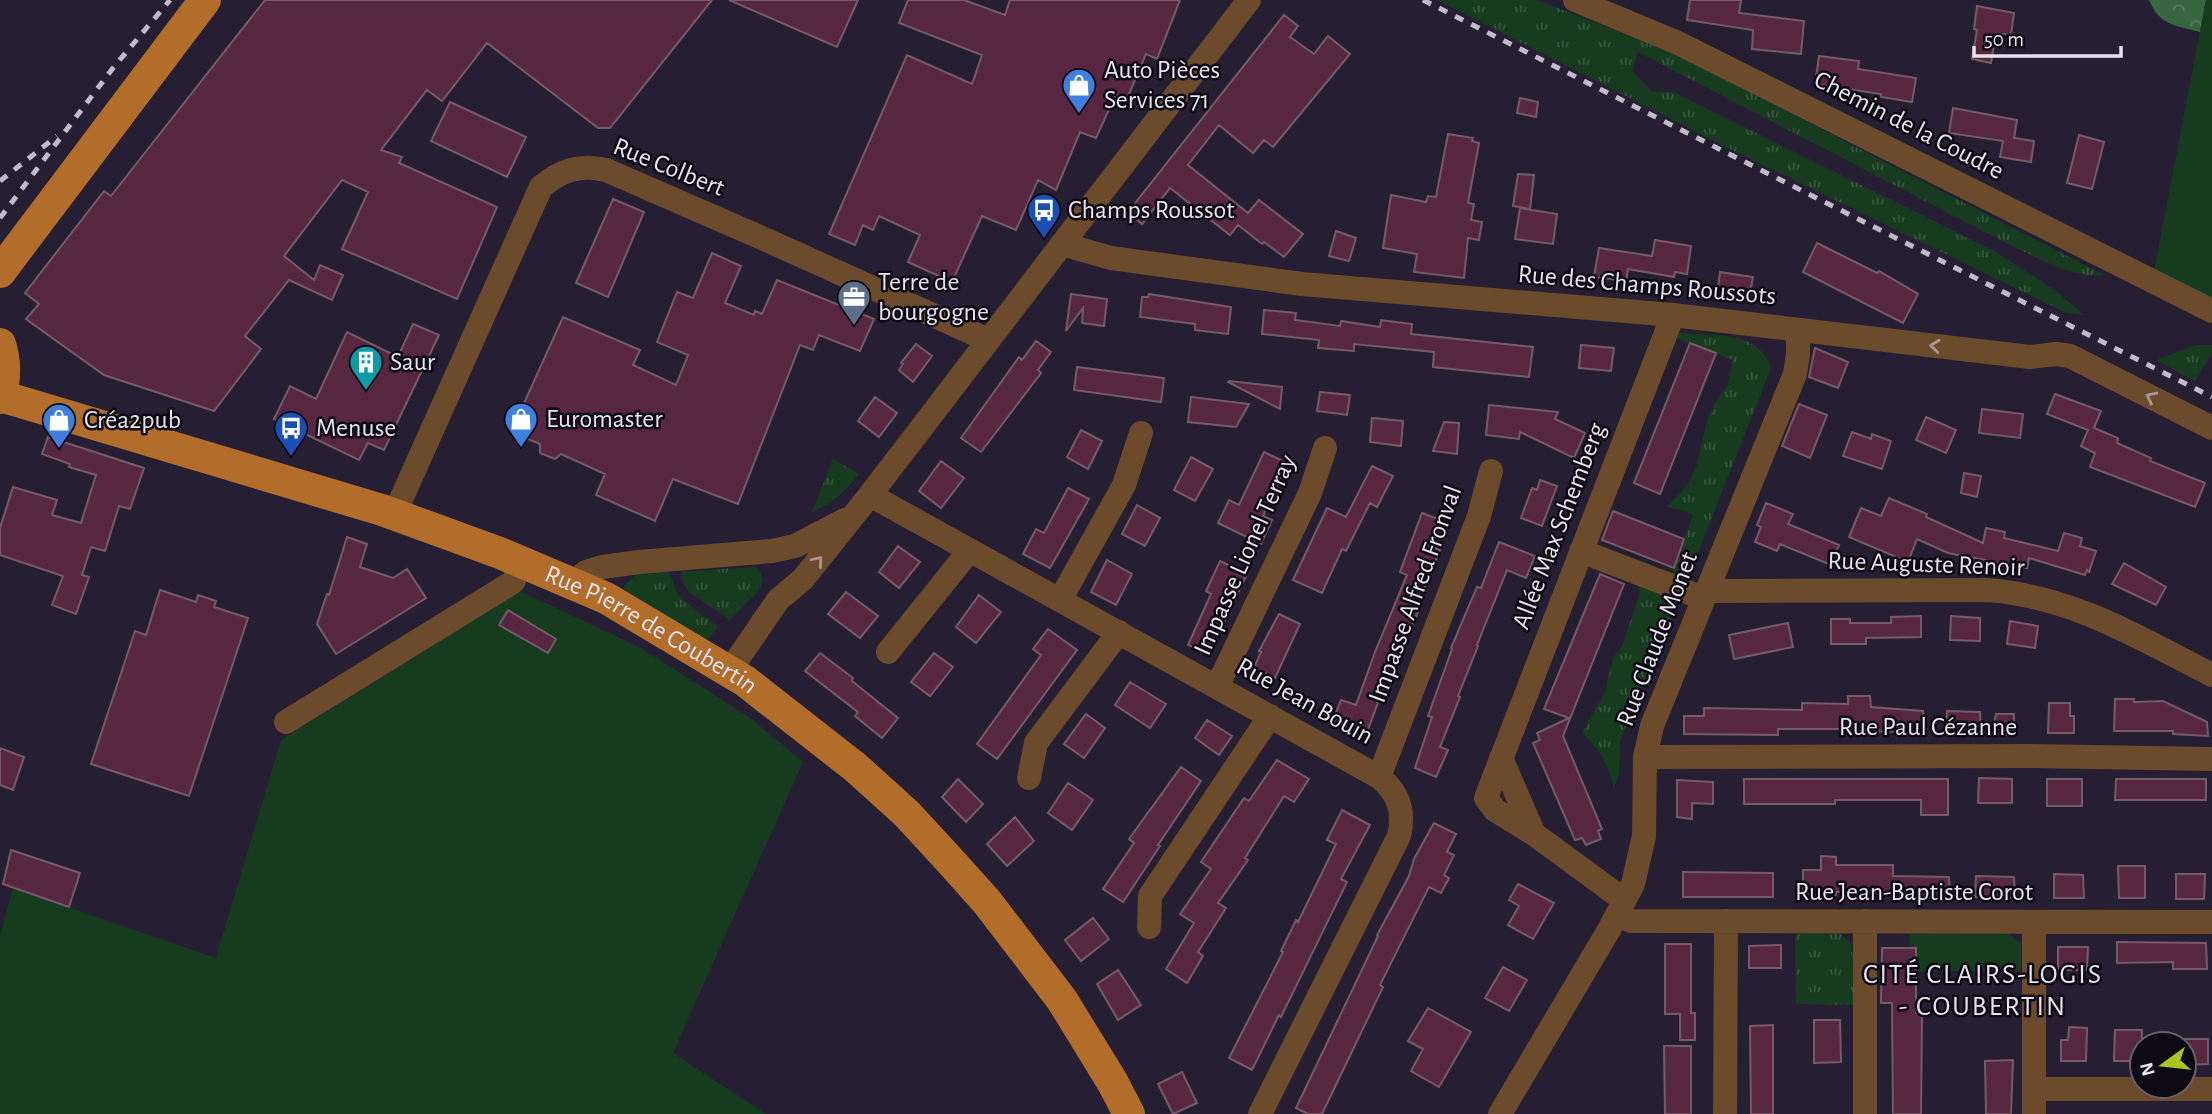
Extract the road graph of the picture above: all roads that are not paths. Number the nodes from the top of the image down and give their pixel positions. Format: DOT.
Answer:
graph roads {
  1 [pos="205,0"];
  2 [pos="1250,0"];
  3 [pos="1576,0"];
  4 [pos="1062,244"];
  5 [pos="0,272"];
  6 [pos="2212,311"];
  7 [pos="1673,315"];
  8 [pos="1798,330"];
  9 [pos="988,340"];
  10 [pos="0,344"];
  11 [pos="1,397"];
  12 [pos="2212,428"];
  13 [pos="1141,433"];
  14 [pos="1325,448"];
  15 [pos="1491,471"];
  16 [pos="870,495"];
  17 [pos="394,515"];
  18 [pos="852,517"];
  19 [pos="970,550"];
  20 [pos="772,551"];
  21 [pos="1581,551"];
  22 [pos="522,562"];
  23 [pos="573,583"];
  24 [pos="1705,595"];
  25 [pos="778,600"];
  26 [pos="1060,600"];
  27 [pos="1119,632"];
  28 [pos="888,652"];
  29 [pos="742,669"];
  30 [pos="2212,675"];
  31 [pos="1217,687"];
  32 [pos="1270,716"];
  33 [pos="286,722"];
  34 [pos="1645,757"];
  35 [pos="2212,759"];
  36 [pos="1379,777"];
  37 [pos="1029,778"];
  38 [pos="1621,907"];
  39 [pos="1726,921"];
  40 [pos="1866,921"];
  41 [pos="2034,922"];
  42 [pos="2212,922"];
  43 [pos="1149,927"];
  44 [pos="2034,1089"];
  45 [pos="2212,1090"];
  46 [pos="1129,1114"];
  47 [pos="1260,1114"];
  48 [pos="1500,1114"];
  49 [pos="1725,1114"];
  50 [pos="1866,1114"];
  51 [pos="2034,1114"];
  1 -- 5 [label="main road"];
  2 -- 4 [label="street"];
  3 -- 6 [label="street, Chemin de la Coudre"];
  4 -- 7 [label="street, Rue des Champs Roussots"];
  4 -- 9 [label="street"];
  7 -- 8 [label="street, Rue des Champs Roussots"];
  7 -- 21 [label="street, Allée Max Schemberg"];
  12 -- 8 [label="street, Rue des Champs Roussots, one-way"];
  8 -- 24 [label="street, Rue Claude Monet"];
  9 -- 16 [label="street"];
  9 -- 17 [label="street, Rue Colbert"];
  10 -- 11 [label="main road"];
  11 -- 17 [label="main road, Rue Pierre de Coubertin"];
  13 -- 26 [label="street"];
  14 -- 31 [label="street, Impasse Lionel Terray"];
  15 -- 36 [label="street, Impasse Alfred Fronval"];
  16 -- 18 [label="street"];
  16 -- 19 [label="street, Rue Jean Bouin"];
  17 -- 22 [label="main road, Rue Pierre de Coubertin"];
  18 -- 20 [label="street"];
  25 -- 18 [label="street, one-way"];
  19 -- 26 [label="street, Rue Jean Bouin"];
  19 -- 28 [label="street"];
  20 -- 23 [label="street"];
  20 -- 25 [label="street"];
  21 -- 24 [label="street"];
  21 -- 38 [label="street, Allée Max Schemberg"];
  22 -- 23 [label="main road, Rue Pierre de Coubertin"];
  22 -- 33 [label="street"];
  23 -- 29 [label="main road, Rue Pierre de Coubertin"];
  24 -- 30 [label="street, Rue Auguste Renoir"];
  24 -- 34 [label="street, Rue Claude Monet"];
  25 -- 29 [label="street"];
  26 -- 27 [label="street, Rue Jean Bouin"];
  27 -- 31 [label="street, Rue Jean Bouin"];
  27 -- 37 [label="street"];
  29 -- 46 [label="main road, Rue Pierre de Coubertin"];
  31 -- 32 [label="street, Rue Jean Bouin"];
  32 -- 36 [label="street, Rue Jean Bouin"];
  32 -- 43 [label="street"];
  34 -- 35 [label="street, Rue Paul Cézanne"];
  34 -- 38 [label="street, Rue Claude Monet"];
  36 -- 47 [label="street, Rue Jean Bouin"];
  38 -- 39 [label="street, Rue Jean-Baptiste Corot"];
  38 -- 48 [label="street, Rue Claude Monet"];
  39 -- 40 [label="street, Rue Jean-Baptiste Corot"];
  39 -- 49 [label="street"];
  40 -- 41 [label="street, Rue Jean-Baptiste Corot"];
  40 -- 50 [label="street"];
  41 -- 42 [label="street, Rue Jean-Baptiste Corot"];
  41 -- 44 [label="street"];
  44 -- 45 [label="street"];
  44 -- 51 [label="street"];
}
